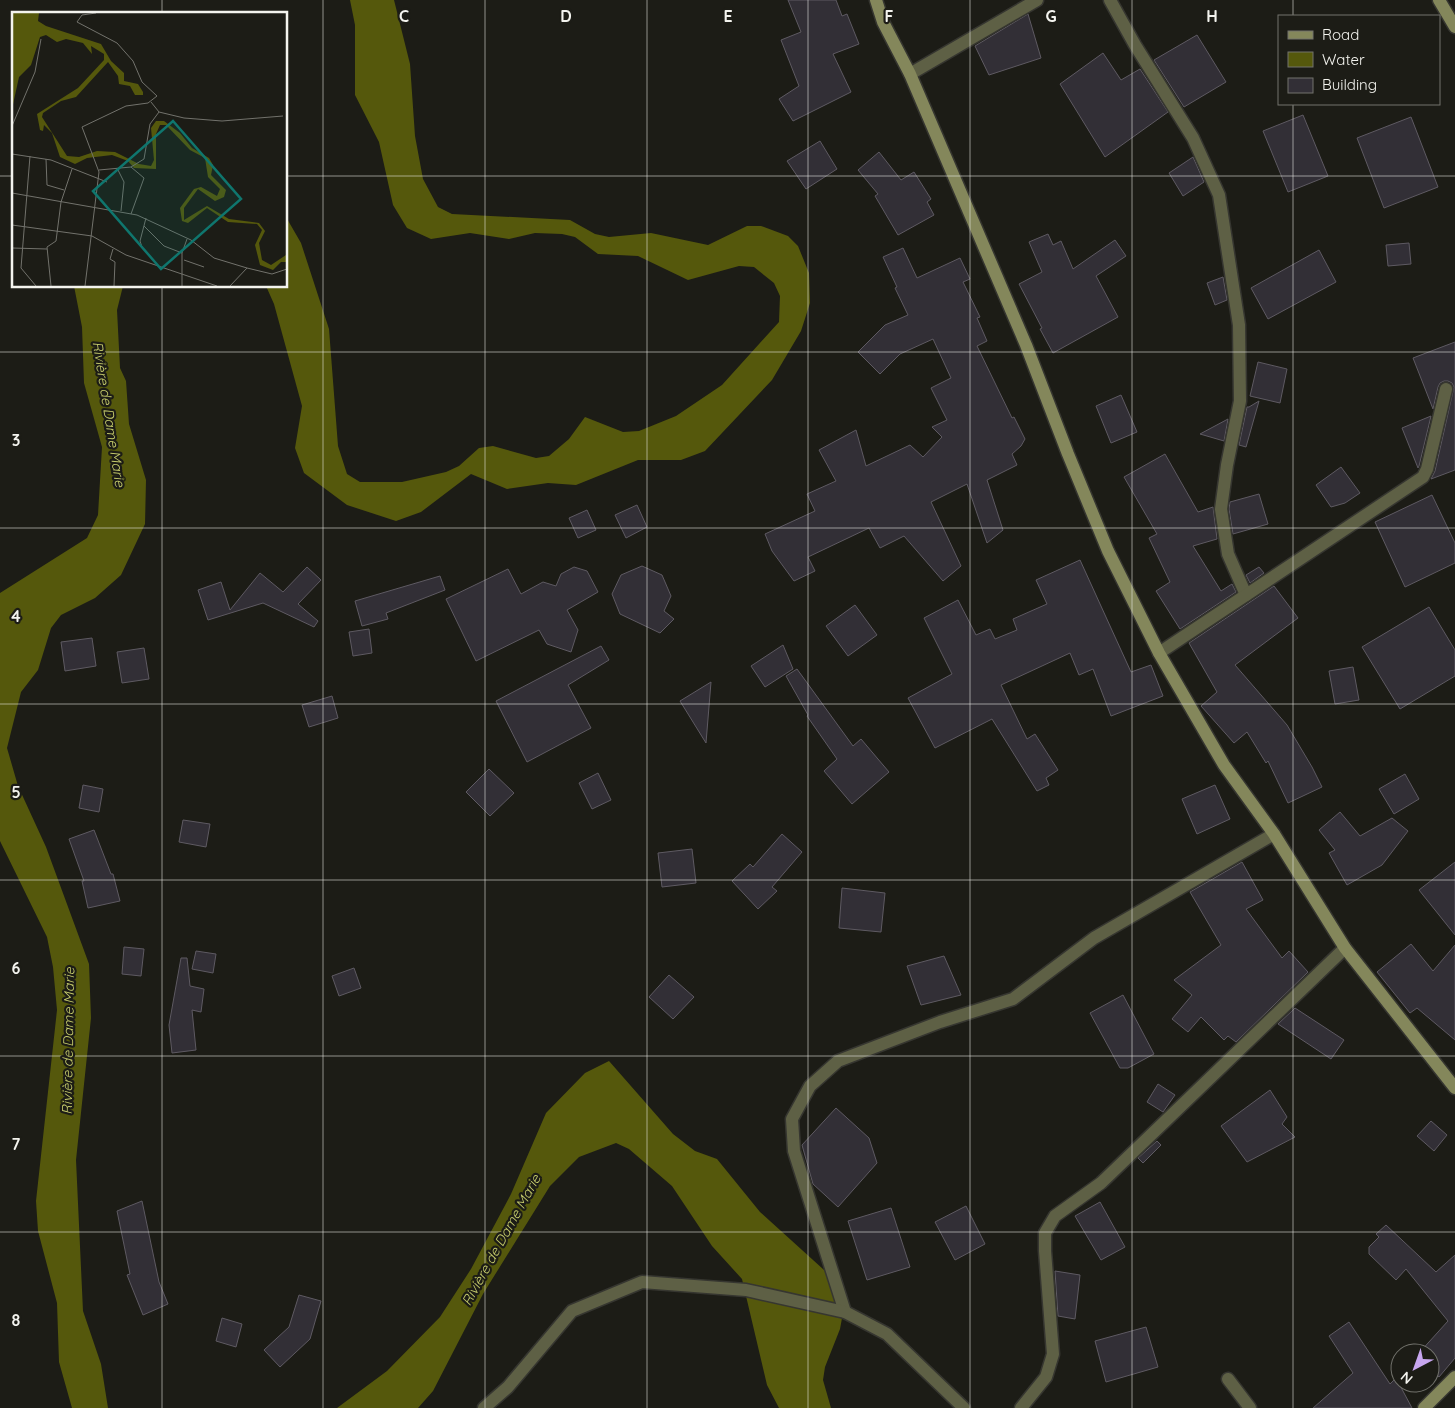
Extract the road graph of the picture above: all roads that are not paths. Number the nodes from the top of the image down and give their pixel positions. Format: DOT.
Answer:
graph roads {
  1 [pos="876,0"];
  2 [pos="1037,0"];
  3 [pos="1110,0"];
  4 [pos="1439,0"];
  5 [pos="1455,26"];
  6 [pos="910,74"];
  7 [pos="1446,389"];
  8 [pos="1246,595"];
  9 [pos="1159,653"];
  10 [pos="1274,834"];
  11 [pos="1345,948"];
  12 [pos="1455,1088"];
  13 [pos="845,1312"];
  14 [pos="1455,1377"];
  15 [pos="1228,1379"];
  16 [pos="484,1408"];
  17 [pos="964,1408"];
  18 [pos="1021,1408"];
  19 [pos="1250,1408"];
  20 [pos="1424,1408"];
  1 -- 6 [label="street"];
  2 -- 6 [label="street"];
  3 -- 8 [label="street"];
  4 -- 5 [label="street"];
  6 -- 9 [label="street"];
  7 -- 8 [label="street"];
  8 -- 9 [label="street"];
  9 -- 10 [label="street"];
  10 -- 11 [label="street"];
  10 -- 13 [label="street"];
  11 -- 12 [label="street"];
  11 -- 18 [label="street"];
  13 -- 16 [label="street"];
  13 -- 17 [label="street"];
  14 -- 20 [label="street"];
  15 -- 19 [label="street"];
}
